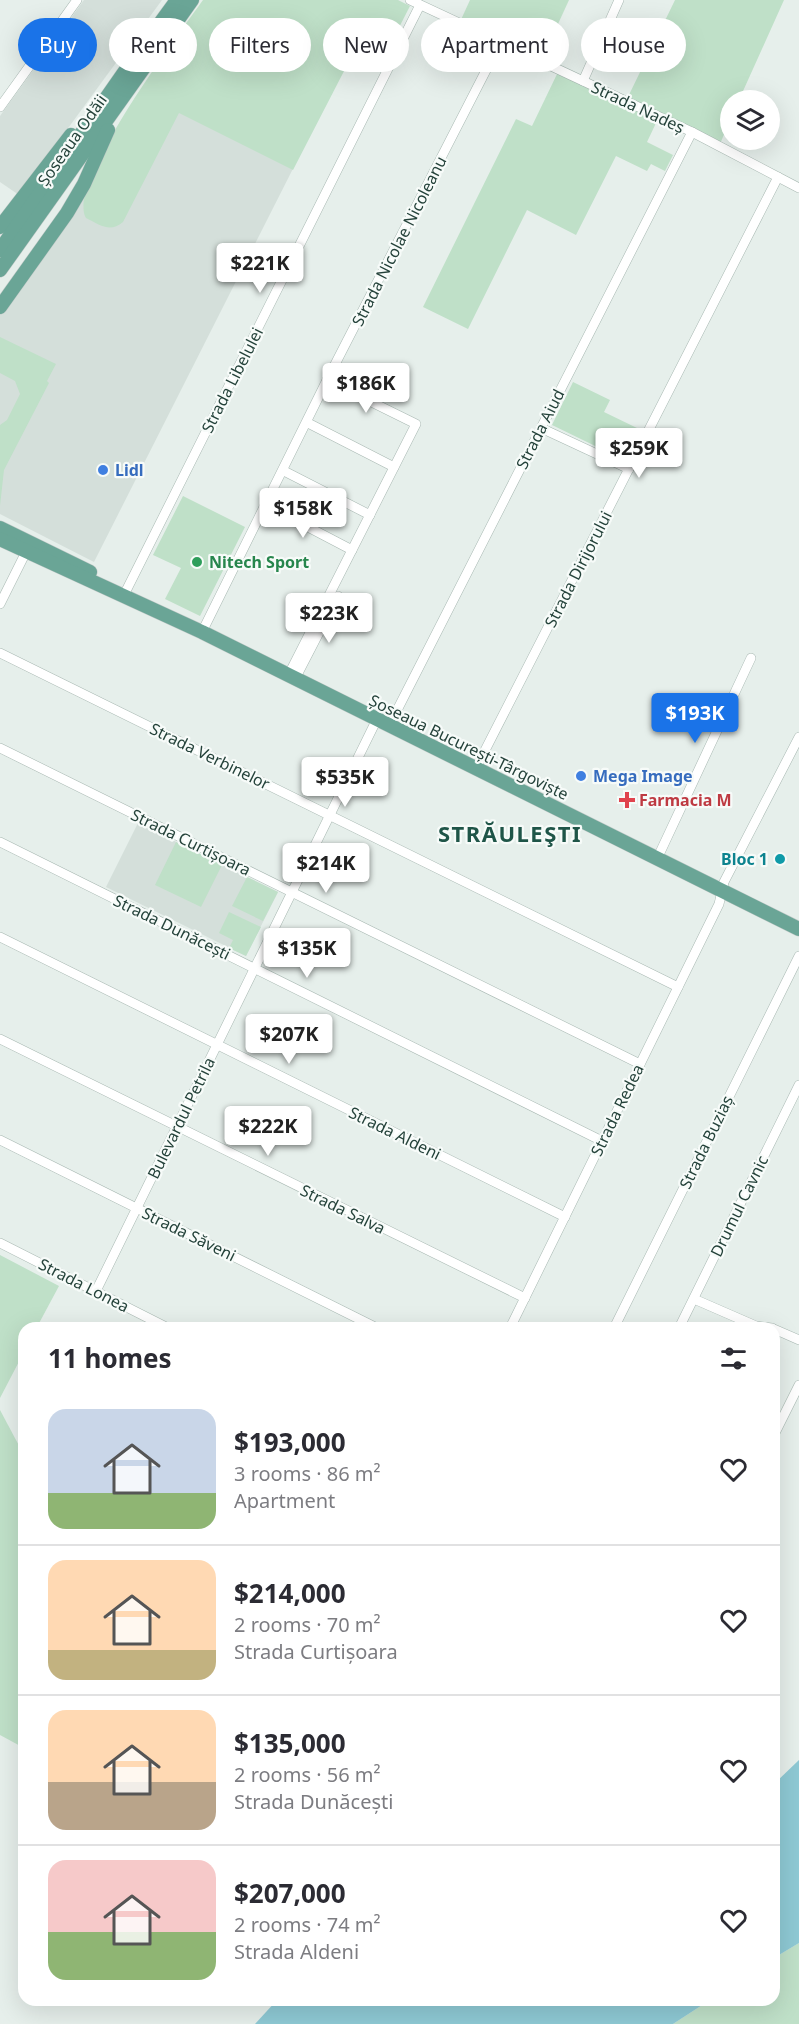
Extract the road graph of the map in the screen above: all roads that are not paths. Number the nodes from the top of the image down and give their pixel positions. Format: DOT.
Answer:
graph roads {
  1 [pos="77,0"];
  2 [pos="177,0"];
  3 [pos="192,0"];
  4 [pos="410,0"];
  5 [pos="619,0"];
  6 [pos="420,5"];
  7 [pos="447,18"];
  8 [pos="486,72"];
  9 [pos="563,72"];
  10 [pos="129,77"];
  11 [pos="583,81"];
  12 [pos="0,107"];
  13 [pos="692,132"];
  14 [pos="778,177"];
  15 [pos="799,189"];
  16 [pos="0,227"];
  17 [pos="0,250"];
  18 [pos="0,270"];
  19 [pos="0,307"];
  20 [pos="327,380"];
  21 [pos="308,423"];
  22 [pos="541,428"];
  23 [pos="394,467"];
  24 [pos="629,469"];
  25 [pos="284,471"];
  26 [pos="267,505"];
  27 [pos="370,514"];
  28 [pos="0,528"];
  29 [pos="0,539"];
  30 [pos="352,550"];
  31 [pos="26,552"];
  32 [pos="124,595"];
  33 [pos="338,596"];
  34 [pos="0,604"];
  35 [pos="202,632"];
  36 [pos="0,653"];
  37 [pos="751,658"];
  38 [pos="292,677"];
  39 [pos="383,722"];
  40 [pos="799,737"];
  41 [pos="0,748"];
  42 [pos="476,768"];
  43 [pos="330,816"];
  44 [pos="0,842"];
  45 [pos="657,859"];
  46 [pos="292,892"];
  47 [pos="723,892"];
  48 [pos="799,929"];
  49 [pos="0,937"];
  50 [pos="799,956"];
  51 [pos="255,968"];
  52 [pos="678,987"];
  53 [pos="0,1039"];
  54 [pos="218,1045"];
  55 [pos="640,1064"];
  56 [pos="799,1085"];
  57 [pos="177,1127"];
  58 [pos="0,1140"];
  59 [pos="602,1141"];
  60 [pos="137,1208"];
  61 [pos="565,1216"];
  62 [pos="0,1243"];
  63 [pos="96,1291"];
  64 [pos="525,1298"];
  65 [pos="694,1299"];
  66 [pos="156,1322"];
  67 [pos="365,1322"];
  68 [pos="513,1322"];
  69 [pos="617,1322"];
  70 [pos="682,1322"];
  71 [pos="745,1322"];
  72 [pos="780,1331"];
  73 [pos="799,1340"];
  74 [pos="799,1385"];
  75 [pos="780,1423"];
  1 -- 12 [label="street"];
  2 -- 10 [label="main road, Șoseaua Odăii"];
  3 -- 10 [label="main road, Șoseaua Odăii"];
  4 -- 6 [label="street, Strada Nadeș"];
  5 -- 11 [label="street"];
  6 -- 7 [label="street, Strada Nadeș"];
  6 -- 32 [label="street, Strada Libelulei"];
  8 -- 20 [label="street, Strada Nicolae Nicoleanu"];
  9 -- 11 [label="street, Strada Nadeș"];
  10 -- 16 [label="main road"];
  10 -- 17 [label="main road, Șoseaua Odăii"];
  10 -- 18 [label="main road, Șoseaua Odăii"];
  10 -- 19 [label="main road"];
  11 -- 13 [label="street, Strada Nadeș"];
  13 -- 14 [label="street, Strada Nadeș"];
  13 -- 22 [label="street, Strada Aiud"];
  14 -- 15 [label="street, Strada Nadeș"];
  14 -- 24 [label="street, Strada Dirijorului"];
  20 -- 21 [label="street, Strada Nicolae Nicoleanu"];
  20 -- 23 [label="street"];
  21 -- 23 [label="street"];
  21 -- 25 [label="street, Strada Nicolae Nicoleanu"];
  22 -- 24 [label="street"];
  22 -- 39 [label="street, Strada Aiud"];
  23 -- 27 [label="street"];
  24 -- 42 [label="street, Strada Dirijorului"];
  25 -- 26 [label="street, Strada Nicolae Nicoleanu"];
  25 -- 27 [label="street"];
  26 -- 30 [label="street"];
  26 -- 35 [label="street, Strada Nicolae Nicoleanu"];
  27 -- 30 [label="street"];
  28 -- 32 [label="main road, Șoseaua București-Târgoviște"];
  29 -- 31 [label="main road, Șoseaua București-Târgoviște"];
  30 -- 38 [label="street"];
  31 -- 32 [label="main road, Șoseaua București-Târgoviște"];
  31 -- 34 [label="street"];
  32 -- 35 [label="main road, Șoseaua București-Târgoviște"];
  33 -- 38 [label="street"];
  35 -- 38 [label="main road, Șoseaua București-Târgoviște"];
  36 -- 43 [label="street, Strada Verbinelor"];
  37 -- 45 [label="street"];
  38 -- 39 [label="main road, Șoseaua București-Târgoviște"];
  39 -- 42 [label="main road, Șoseaua București-Târgoviște"];
  39 -- 43 [label="street, Bulevardul Petrila"];
  40 -- 47 [label="street, Strada Redea"];
  41 -- 46 [label="street, Strada Curtișoara"];
  42 -- 45 [label="main road, Șoseaua București-Târgoviște"];
  43 -- 46 [label="street, Bulevardul Petrila"];
  43 -- 52 [label="street, Strada Verbinelor"];
  44 -- 51 [label="street, Strada Dunăcești"];
  45 -- 47 [label="main road, Șoseaua București-Târgoviște"];
  46 -- 51 [label="street, Bulevardul Petrila"];
  46 -- 55 [label="street, Strada Curtișoara"];
  47 -- 48 [label="main road, Șoseaua București-Târgoviște"];
  47 -- 52 [label="street, Strada Redea"];
  49 -- 54 [label="street, Strada Aldeni"];
  50 -- 69 [label="street, Strada Buziaș"];
  51 -- 54 [label="street, Bulevardul Petrila"];
  51 -- 59 [label="street, Strada Dunăcești"];
  52 -- 55 [label="street, Strada Redea"];
  53 -- 57 [label="street, Strada Salva"];
  54 -- 57 [label="street, Bulevardul Petrila"];
  54 -- 61 [label="street, Strada Aldeni"];
  55 -- 59 [label="street, Strada Redea"];
  56 -- 65 [label="street, Drumul Cavnic"];
  57 -- 60 [label="street, Bulevardul Petrila"];
  57 -- 64 [label="street, Strada Salva"];
  58 -- 60 [label="street, Strada Săveni"];
  59 -- 61 [label="street, Strada Redea"];
  60 -- 63 [label="street, Bulevardul Petrila"];
  60 -- 67 [label="street, Strada Săveni"];
  61 -- 64 [label="street, Strada Redea"];
  62 -- 63 [label="street, Strada Lonea"];
  63 -- 66 [label="street, Strada Lonea"];
  64 -- 68 [label="street, Strada Redea"];
  65 -- 70 [label="street, Drumul Cavnic"];
  65 -- 71 [label="street"];
  72 -- 73 [label="street"];
  74 -- 75 [label="street"];
}
